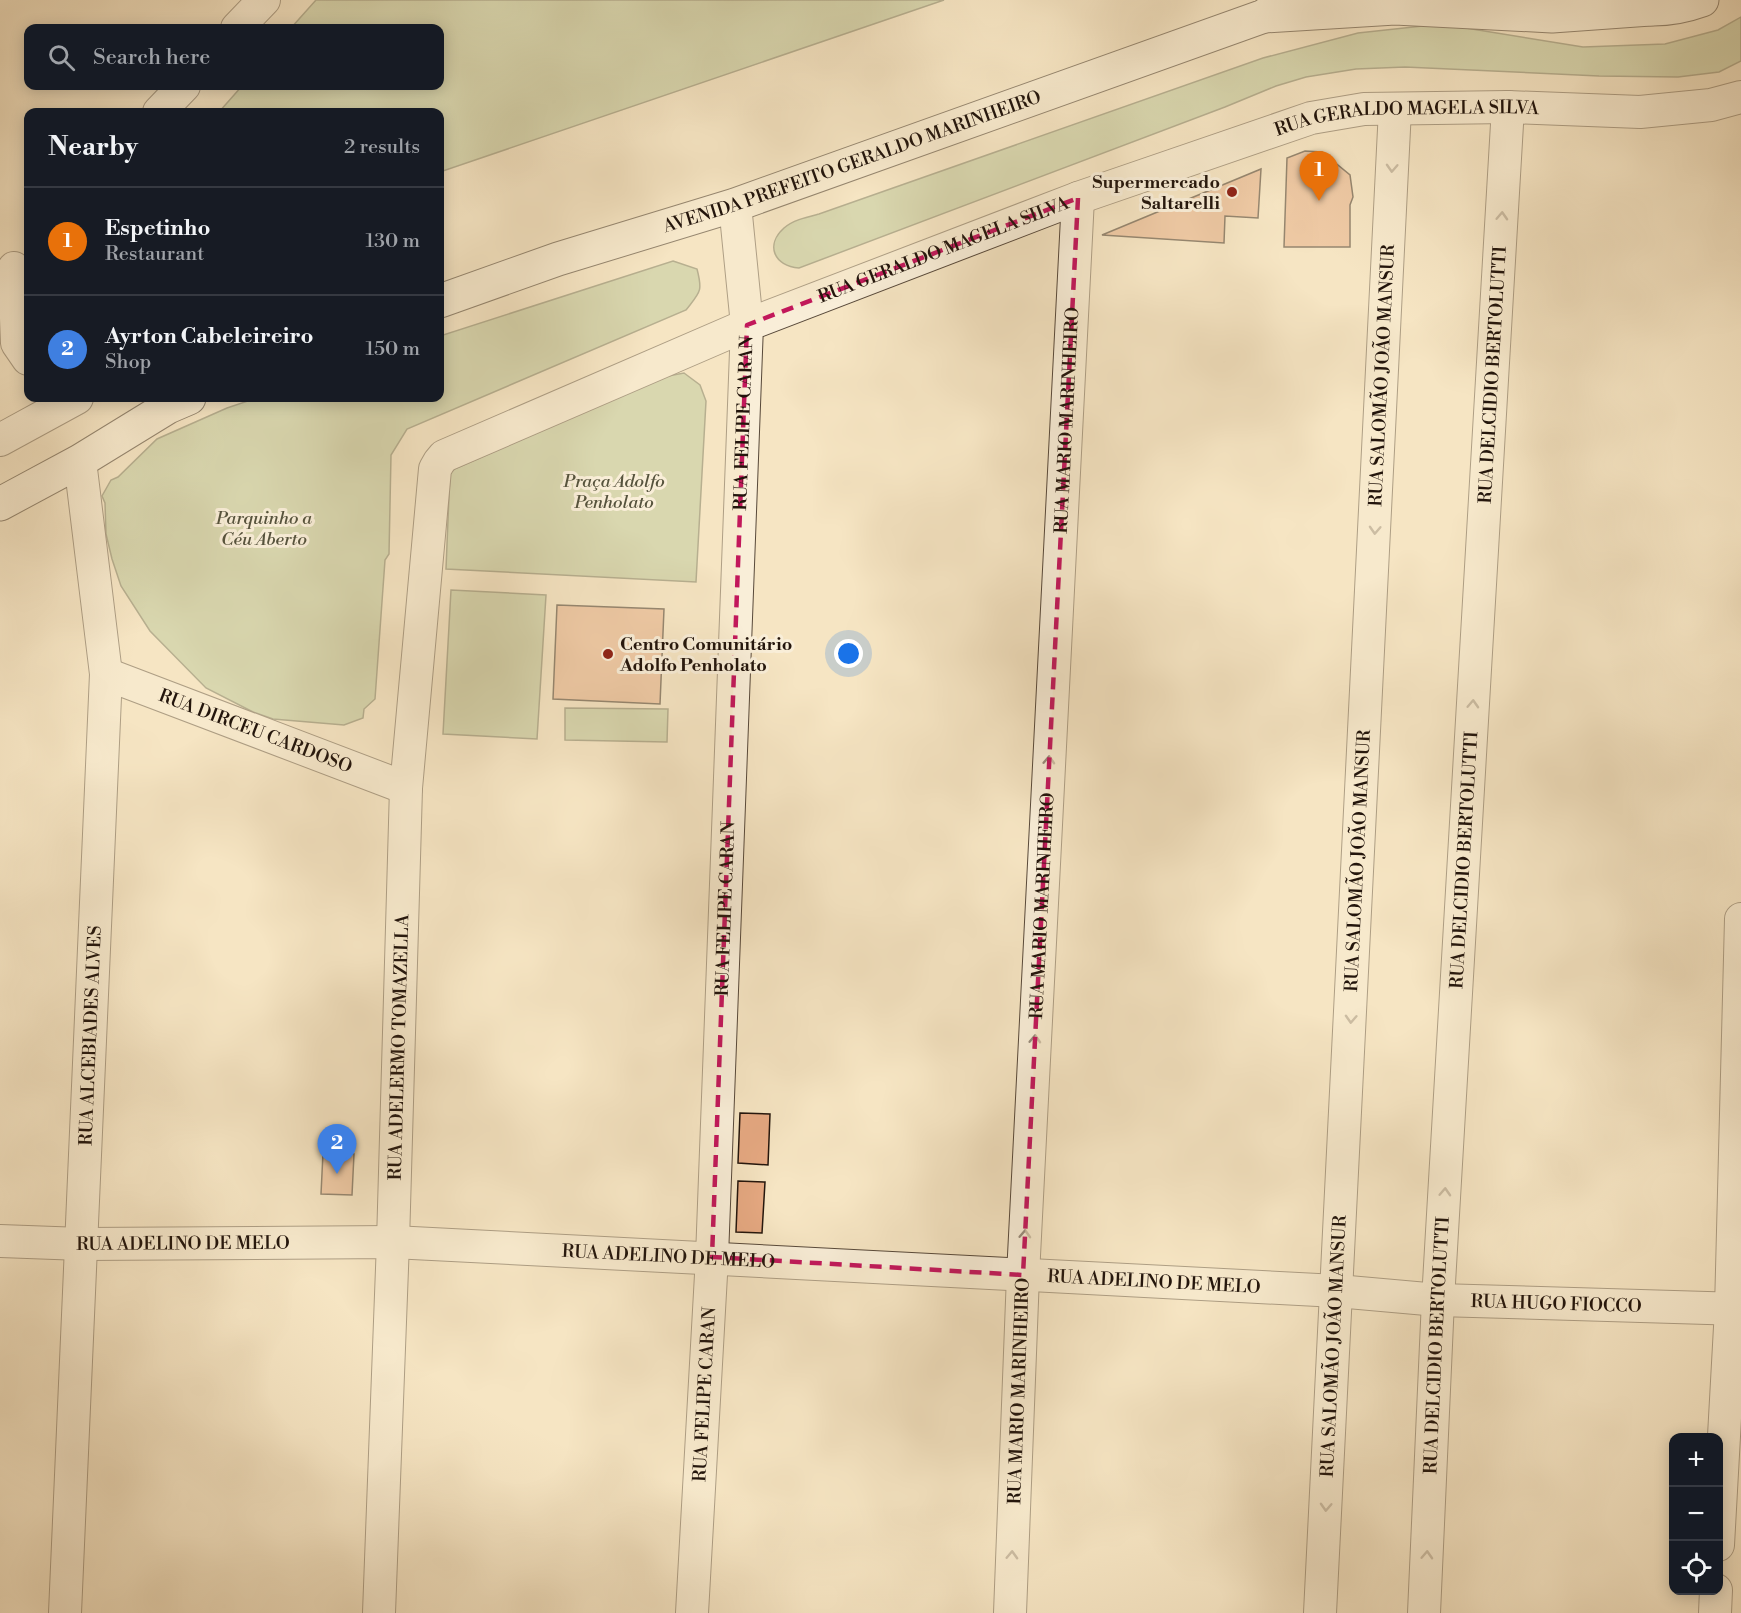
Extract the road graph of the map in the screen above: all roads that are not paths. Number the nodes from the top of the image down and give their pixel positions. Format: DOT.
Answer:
graph roads {
  1 [pos="264,0"];
  2 [pos="1608,0"];
  3 [pos="1702,0"];
  4 [pos="1275,8"];
  5 [pos="1650,9"];
  6 [pos="241,24"];
  7 [pos="180,90"];
  8 [pos="1741,97"];
  9 [pos="163,108"];
  10 [pos="1508,108"];
  11 [pos="1395,109"];
  12 [pos="1078,198"];
  13 [pos="735,205"];
  14 [pos="14,267"];
  15 [pos="444,300"];
  16 [pos="747,325"];
  17 [pos="24,353"];
  18 [pos="70,402"];
  19 [pos="180,402"];
  20 [pos="0,440"];
  21 [pos="80,461"];
  22 [pos="434,483"];
  23 [pos="0,504"];
  24 [pos="106,674"];
  25 [pos="406,788"];
  26 [pos="1741,919"];
  27 [pos="0,1241"];
  28 [pos="393,1242"];
  29 [pos="82,1244"];
  30 [pos="712,1257"];
  31 [pos="1023,1275"];
  32 [pos="1337,1291"];
  33 [pos="1438,1300"];
  34 [pos="1736,1309"];
  35 [pos="1719,1541"];
  36 [pos="1716,1595"];
  37 [pos="65,1613"];
  38 [pos="379,1613"];
  39 [pos="692,1613"];
  40 [pos="1010,1613"];
  41 [pos="1320,1613"];
  42 [pos="1424,1613"];
  43 [pos="1715,1613"];
  1 -- 6 [label="street"];
  2 -- 5 [label="main road"];
  3 -- 5 [label="main road"];
  4 -- 5 [label="main road, AVENIDA PREFEITO GERALDO MARINHEIRO"];
  4 -- 13 [label="main road, AVENIDA PREFEITO GERALDO MARINHEIRO"];
  7 -- 9 [label="street"];
  8 -- 10 [label="street, RUA GERALDO MAGELA SILVA"];
  10 -- 11 [label="street, RUA GERALDO MAGELA SILVA"];
  33 -- 10 [label="street, RUA DELCIDIO BERTOLUTTI, one-way"];
  11 -- 12 [label="street, RUA GERALDO MAGELA SILVA"];
  11 -- 32 [label="street, RUA SALOMÃO JOÃO MANSUR, one-way"];
  12 -- 16 [label="street, RUA GERALDO MAGELA SILVA"];
  31 -- 12 [label="street, RUA MARIO MARINHEIRO, one-way"];
  13 -- 15 [label="main road, AVENIDA PREFEITO GERALDO MARINHEIRO"];
  13 -- 16 [label="street, RUA FELIPE CARAN"];
  14 -- 17 [label="street"];
  16 -- 22 [label="street, RUA GERALDO MAGELA SILVA"];
  16 -- 30 [label="street, RUA FELIPE CARAN"];
  18 -- 20 [label="street"];
  19 -- 21 [label="main road"];
  21 -- 23 [label="main road"];
  21 -- 24 [label="street, RUA ALCEBIADES ALVES"];
  22 -- 25 [label="street, RUA ADELERMO TOMAZELLA"];
  24 -- 25 [label="street, RUA DIRCEU CARDOSO"];
  24 -- 29 [label="street, RUA ALCEBIADES ALVES"];
  25 -- 28 [label="street, RUA ADELERMO TOMAZELLA"];
  26 -- 34 [label="street"];
  27 -- 29 [label="street, RUA ADELINO DE MELO"];
  28 -- 29 [label="street, RUA ADELINO DE MELO"];
  28 -- 30 [label="street, RUA ADELINO DE MELO"];
  28 -- 38 [label="street, RUA ADELERMO TOMAZELLA"];
  29 -- 37 [label="street, RUA ALCEBIADES ALVES"];
  30 -- 31 [label="street, RUA ADELINO DE MELO"];
  30 -- 39 [label="street, RUA FELIPE CARAN"];
  31 -- 32 [label="street, RUA ADELINO DE MELO"];
  40 -- 31 [label="street, RUA MARIO MARINHEIRO, one-way"];
  32 -- 33 [label="street, RUA HUGO FIOCCO"];
  32 -- 41 [label="street, RUA SALOMÃO JOÃO MANSUR, one-way"];
  33 -- 34 [label="street, RUA HUGO FIOCCO"];
  42 -- 33 [label="street, RUA DELCIDIO BERTOLUTTI, one-way"];
  34 -- 35 [label="street"];
  36 -- 43 [label="street"];
}
